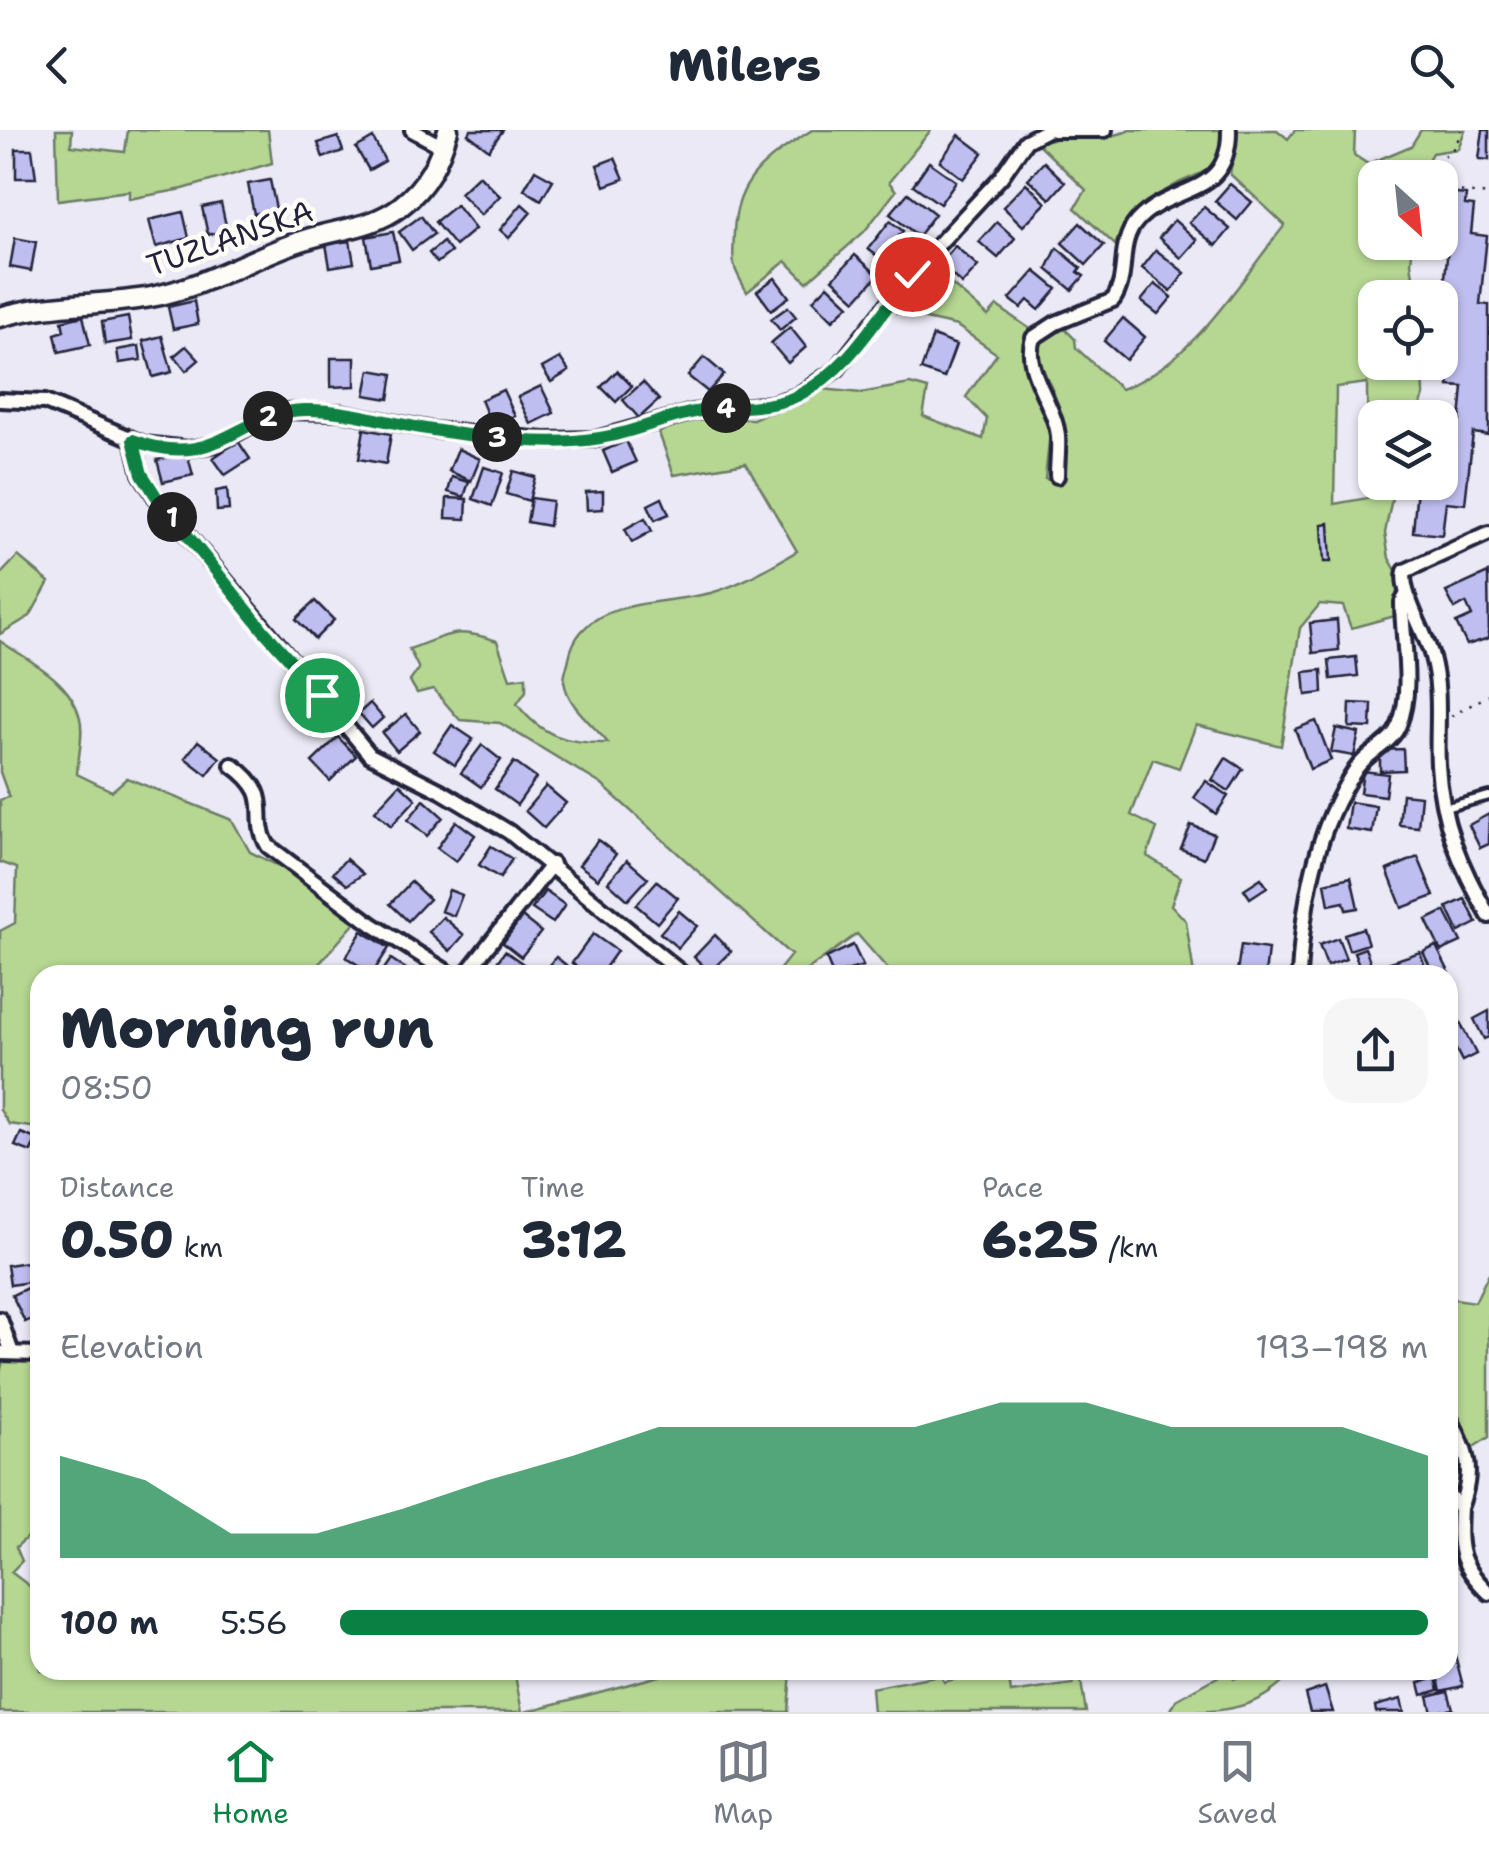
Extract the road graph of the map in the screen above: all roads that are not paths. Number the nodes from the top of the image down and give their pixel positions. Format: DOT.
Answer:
graph roads {
  1 [pos="412,130"];
  2 [pos="1050,130"];
  3 [pos="1105,130"];
  4 [pos="1230,130"];
  5 [pos="446,138"];
  6 [pos="0,318"];
  7 [pos="0,400"];
  8 [pos="133,440"];
  9 [pos="1057,476"];
  10 [pos="1489,533"];
  11 [pos="1407,594"];
  12 [pos="232,765"];
  13 [pos="1489,796"];
  14 [pos="1444,808"];
  15 [pos="552,864"];
  16 [pos="1489,916"];
  17 [pos="436,965"];
  18 [pos="473,965"];
  19 [pos="672,965"];
  20 [pos="1300,965"];
  21 [pos="0,1319"];
  22 [pos="6,1353"];
  23 [pos="1458,1437"];
  24 [pos="1458,1506"];
  25 [pos="1460,1508"];
  26 [pos="1489,1592"];
  1 -- 5 [label="street, TUZLANSKA"];
  2 -- 3 [label="street"];
  2 -- 8 [label="street"];
  4 -- 9 [label="street"];
  5 -- 6 [label="street, TUZLANSKA"];
  7 -- 8 [label="street"];
  8 -- 15 [label="street"];
  10 -- 11 [label="street"];
  11 -- 14 [label="street"];
  11 -- 20 [label="street"];
  12 -- 17 [label="street"];
  13 -- 14 [label="lane"];
  14 -- 16 [label="street"];
  15 -- 18 [label="street"];
  15 -- 19 [label="street"];
  21 -- 22 [label="street"];
  23 -- 25 [label="street"];
  24 -- 25 [label="street"];
  25 -- 26 [label="street"];
}
